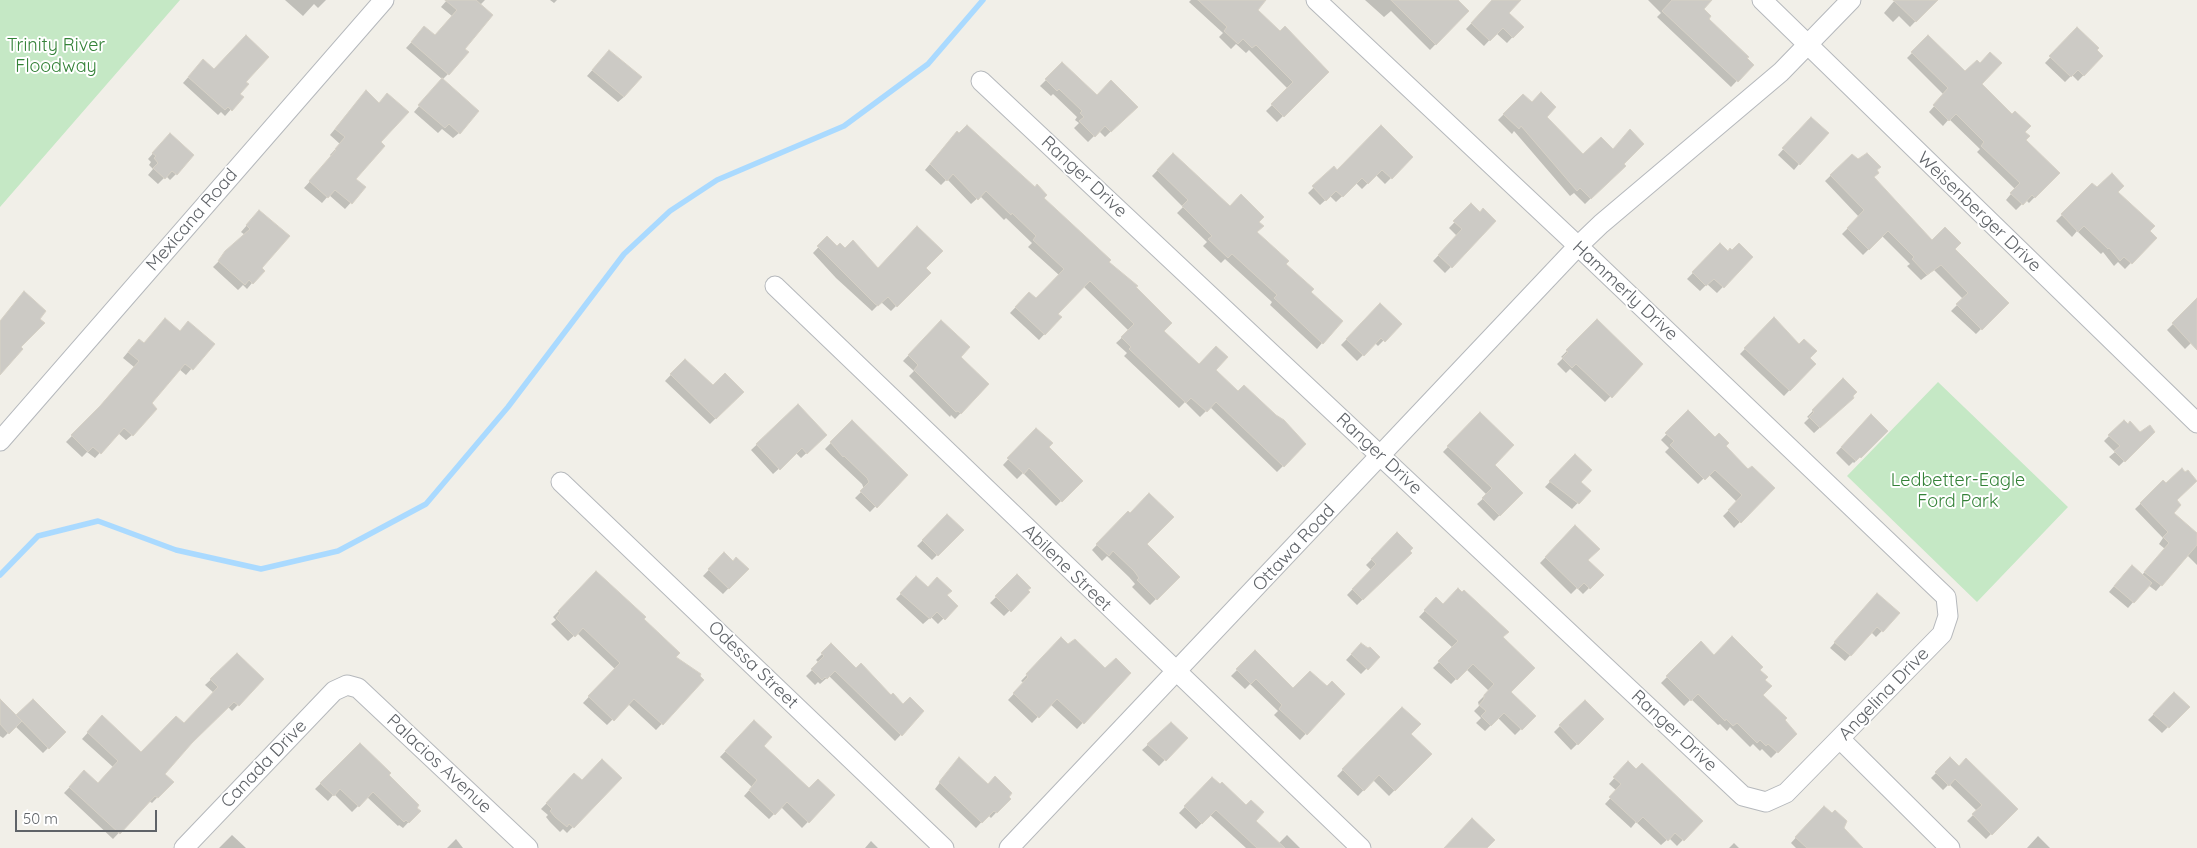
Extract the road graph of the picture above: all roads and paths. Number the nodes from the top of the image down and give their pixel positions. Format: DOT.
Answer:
graph roads {
  1 [pos="384,0"];
  2 [pos="1316,0"];
  3 [pos="1762,0"];
  4 [pos="1852,0"];
  5 [pos="1808,45"];
  6 [pos="982,81"];
  7 [pos="1578,246"];
  8 [pos="775,286"];
  9 [pos="2197,423"];
  10 [pos="0,440"];
  11 [pos="1381,456"];
  12 [pos="561,482"];
  13 [pos="1934,584"];
  14 [pos="1176,673"];
  15 [pos="347,685"];
  16 [pos="1840,739"];
  17 [pos="1786,793"];
  18 [pos="184,848"];
  19 [pos="528,848"];
  20 [pos="944,848"];
  21 [pos="1009,848"];
  22 [pos="1361,848"];
  23 [pos="1950,848"];
  1 -- 10 [label="street, Mexicana Road"];
  2 -- 7 [label="street, Hammerly Drive"];
  3 -- 5 [label="street, Weisenberger Drive"];
  4 -- 5 [label="street, Ottawa Road"];
  5 -- 7 [label="street, Ottawa Road"];
  5 -- 9 [label="street, Weisenberger Drive"];
  6 -- 11 [label="street, Ranger Drive"];
  7 -- 11 [label="street, Ottawa Road"];
  7 -- 13 [label="street, Hammerly Drive"];
  8 -- 14 [label="street, Abilene Street"];
  11 -- 14 [label="street, Ottawa Road"];
  11 -- 17 [label="street, Ranger Drive"];
  12 -- 20 [label="street, Odessa Street"];
  13 -- 16 [label="street, Angelina Drive"];
  14 -- 21 [label="street, Ottawa Road"];
  14 -- 22 [label="street, Abilene Street"];
  15 -- 18 [label="street, Canada Drive"];
  15 -- 19 [label="street, Palacios Avenue"];
  16 -- 17 [label="street, Angelina Drive"];
  16 -- 23 [label="street"];
}
